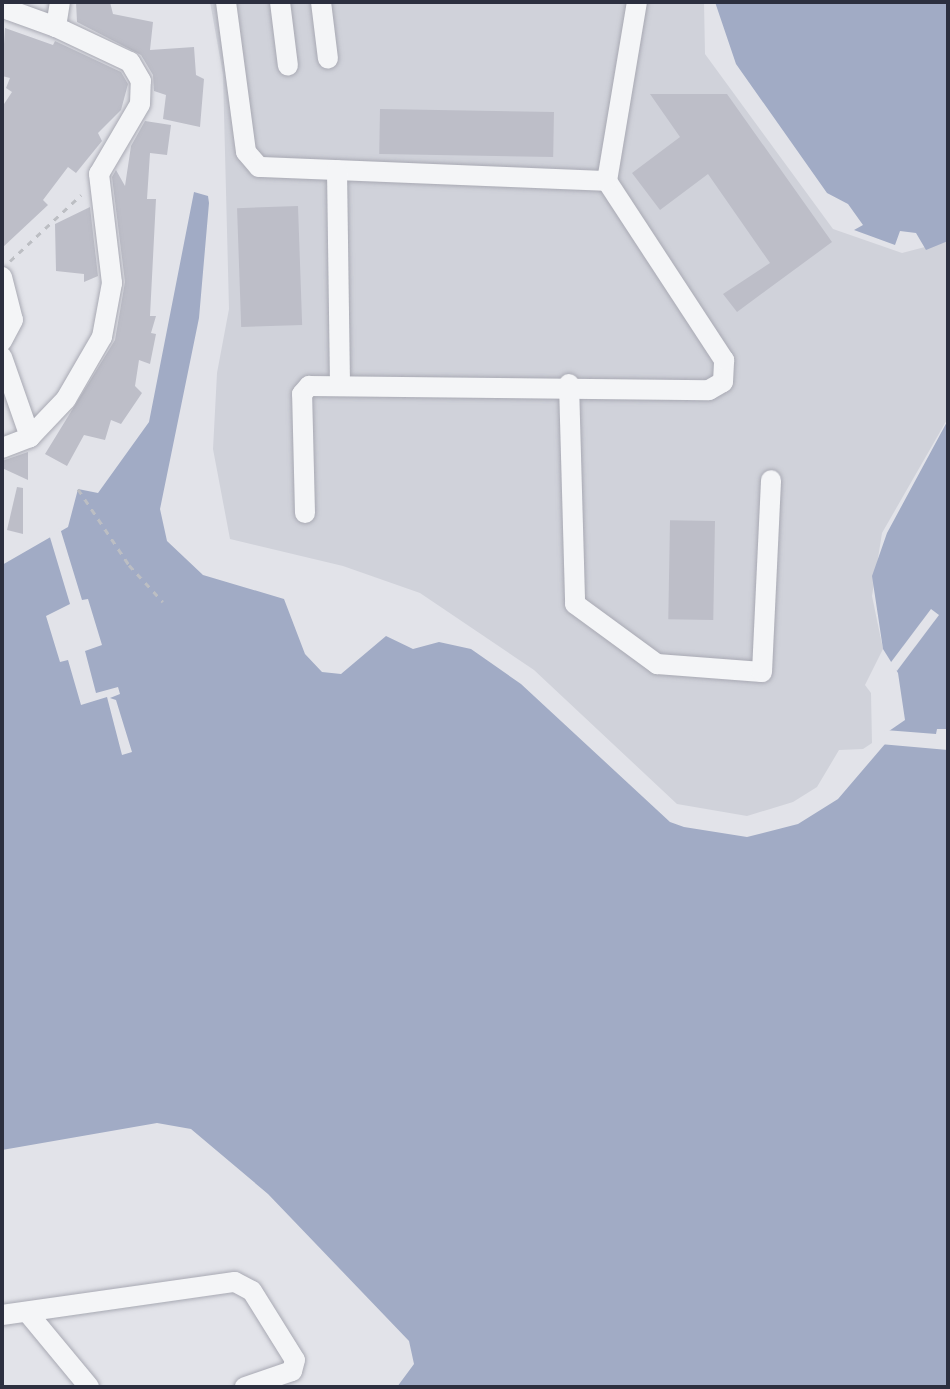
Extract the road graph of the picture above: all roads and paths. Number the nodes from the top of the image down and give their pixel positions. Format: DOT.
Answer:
graph roads {
  1 [pos="4,2"];
  2 [pos="60,2"];
  3 [pos="226,2"];
  4 [pos="280,2"];
  5 [pos="321,2"];
  6 [pos="637,2"];
  7 [pos="56,27"];
  8 [pos="328,59"];
  9 [pos="288,66"];
  10 [pos="337,170"];
  11 [pos="99,174"];
  12 [pos="607,181"];
  13 [pos="2,269"];
  14 [pos="2,277"];
  15 [pos="2,341"];
  16 [pos="2,357"];
  17 [pos="340,384"];
  18 [pos="569,384"];
  19 [pos="30,437"];
  20 [pos="2,448"];
  21 [pos="771,480"];
  22 [pos="78,489"];
  23 [pos="305,513"];
  24 [pos="163,602"];
  25 [pos="27,1312"];
  26 [pos="2,1315"];
  27 [pos="89,1387"];
  28 [pos="245,1387"];
  1 -- 7 [label="street"];
  2 -- 7 [label="street"];
  3 -- 10 [label="street"];
  4 -- 9 [label="street"];
  5 -- 8 [label="street"];
  6 -- 12 [label="street"];
  7 -- 11 [label="street"];
  10 -- 12 [label="street"];
  10 -- 17 [label="street"];
  11 -- 13 [label="path"];
  11 -- 19 [label="street"];
  12 -- 18 [label="street"];
  14 -- 15 [label="street"];
  16 -- 19 [label="street"];
  17 -- 18 [label="street"];
  17 -- 23 [label="street"];
  18 -- 21 [label="street"];
  19 -- 20 [label="street"];
  22 -- 24 [label="path"];
  25 -- 26 [label="street"];
  25 -- 27 [label="street"];
  25 -- 28 [label="street"];
}
